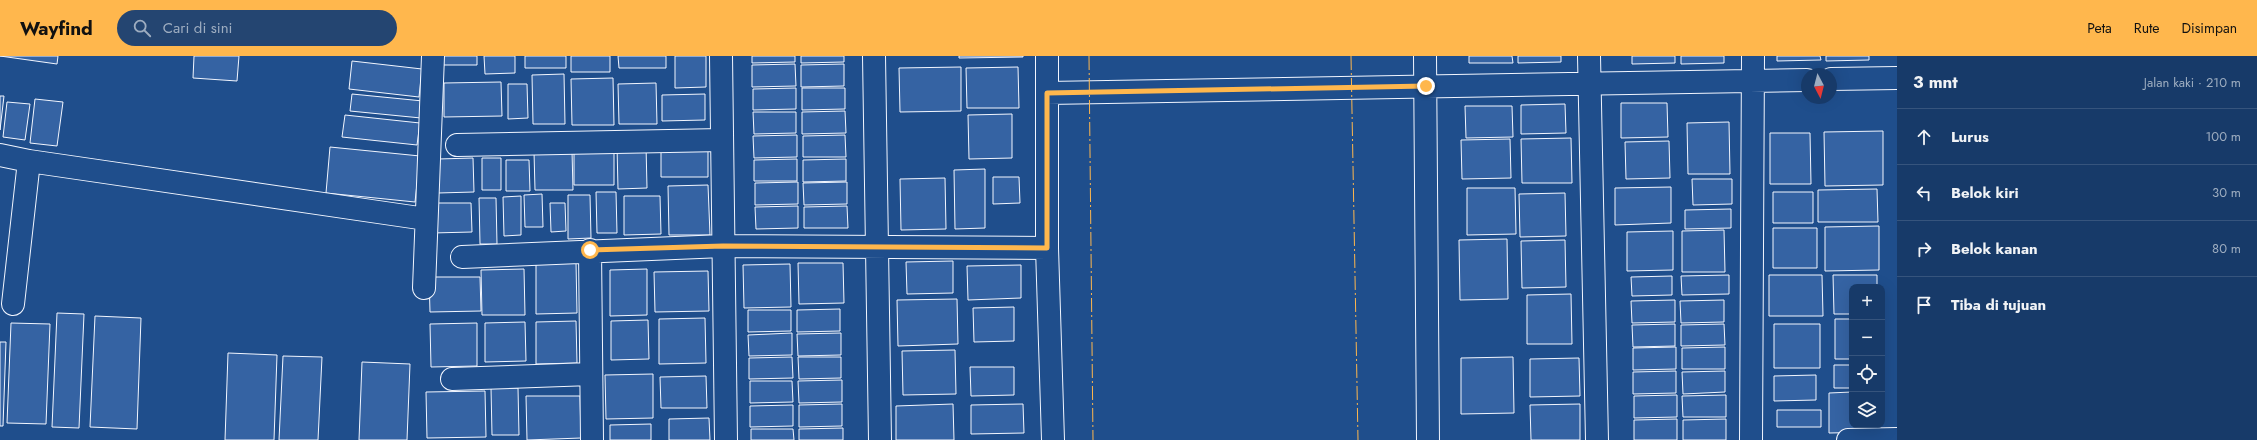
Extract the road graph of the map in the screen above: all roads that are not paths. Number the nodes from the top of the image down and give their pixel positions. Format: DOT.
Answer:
graph roads {
  1 [pos="433,56"];
  2 [pos="721,56"];
  3 [pos="874,56"];
  4 [pos="1047,56"];
  5 [pos="1425,56"];
  6 [pos="1589,56"];
  7 [pos="1753,56"];
  8 [pos="1897,78"];
  9 [pos="1837,79"];
  10 [pos="1754,80"];
  11 [pos="1801,80"];
  12 [pos="1589,83"];
  13 [pos="1426,86"];
  14 [pos="1047,93"];
  15 [pos="722,140"];
  16 [pos="457,145"];
  17 [pos="0,155"];
  18 [pos="29,160"];
  19 [pos="426,219"];
  20 [pos="723,246"];
  21 [pos="876,247"];
  22 [pos="1047,248"];
  23 [pos="590,250"];
  24 [pos="462,257"];
  25 [pos="424,288"];
  26 [pos="13,304"];
  27 [pos="591,374"];
  28 [pos="452,379"];
  29 [pos="1897,439"];
  30 [pos="592,440"];
  31 [pos="726,440"];
  32 [pos="880,440"];
  33 [pos="1053,440"];
  34 [pos="1428,440"];
  35 [pos="1597,440"];
  36 [pos="1751,440"];
  37 [pos="1848,440"];
  1 -- 19 [label="street"];
  2 -- 15 [label="street"];
  3 -- 21 [label="street"];
  4 -- 14 [label="street"];
  5 -- 13 [label="street"];
  6 -- 12 [label="street"];
  7 -- 10 [label="street"];
  8 -- 9 [label="street"];
  10 -- 11 [label="street"];
  10 -- 12 [label="street"];
  10 -- 36 [label="street"];
  12 -- 13 [label="street"];
  12 -- 35 [label="street"];
  13 -- 14 [label="street"];
  13 -- 34 [label="street"];
  14 -- 22 [label="street"];
  15 -- 16 [label="street"];
  15 -- 20 [label="street"];
  17 -- 18 [label="street"];
  18 -- 19 [label="street"];
  18 -- 26 [label="street"];
  19 -- 25 [label="street"];
  20 -- 21 [label="street"];
  20 -- 23 [label="street"];
  20 -- 31 [label="street"];
  21 -- 22 [label="street"];
  21 -- 32 [label="street"];
  22 -- 33 [label="street"];
  23 -- 24 [label="street"];
  23 -- 27 [label="street"];
  27 -- 28 [label="street"];
  27 -- 30 [label="street"];
  29 -- 37 [label="street"];
}
